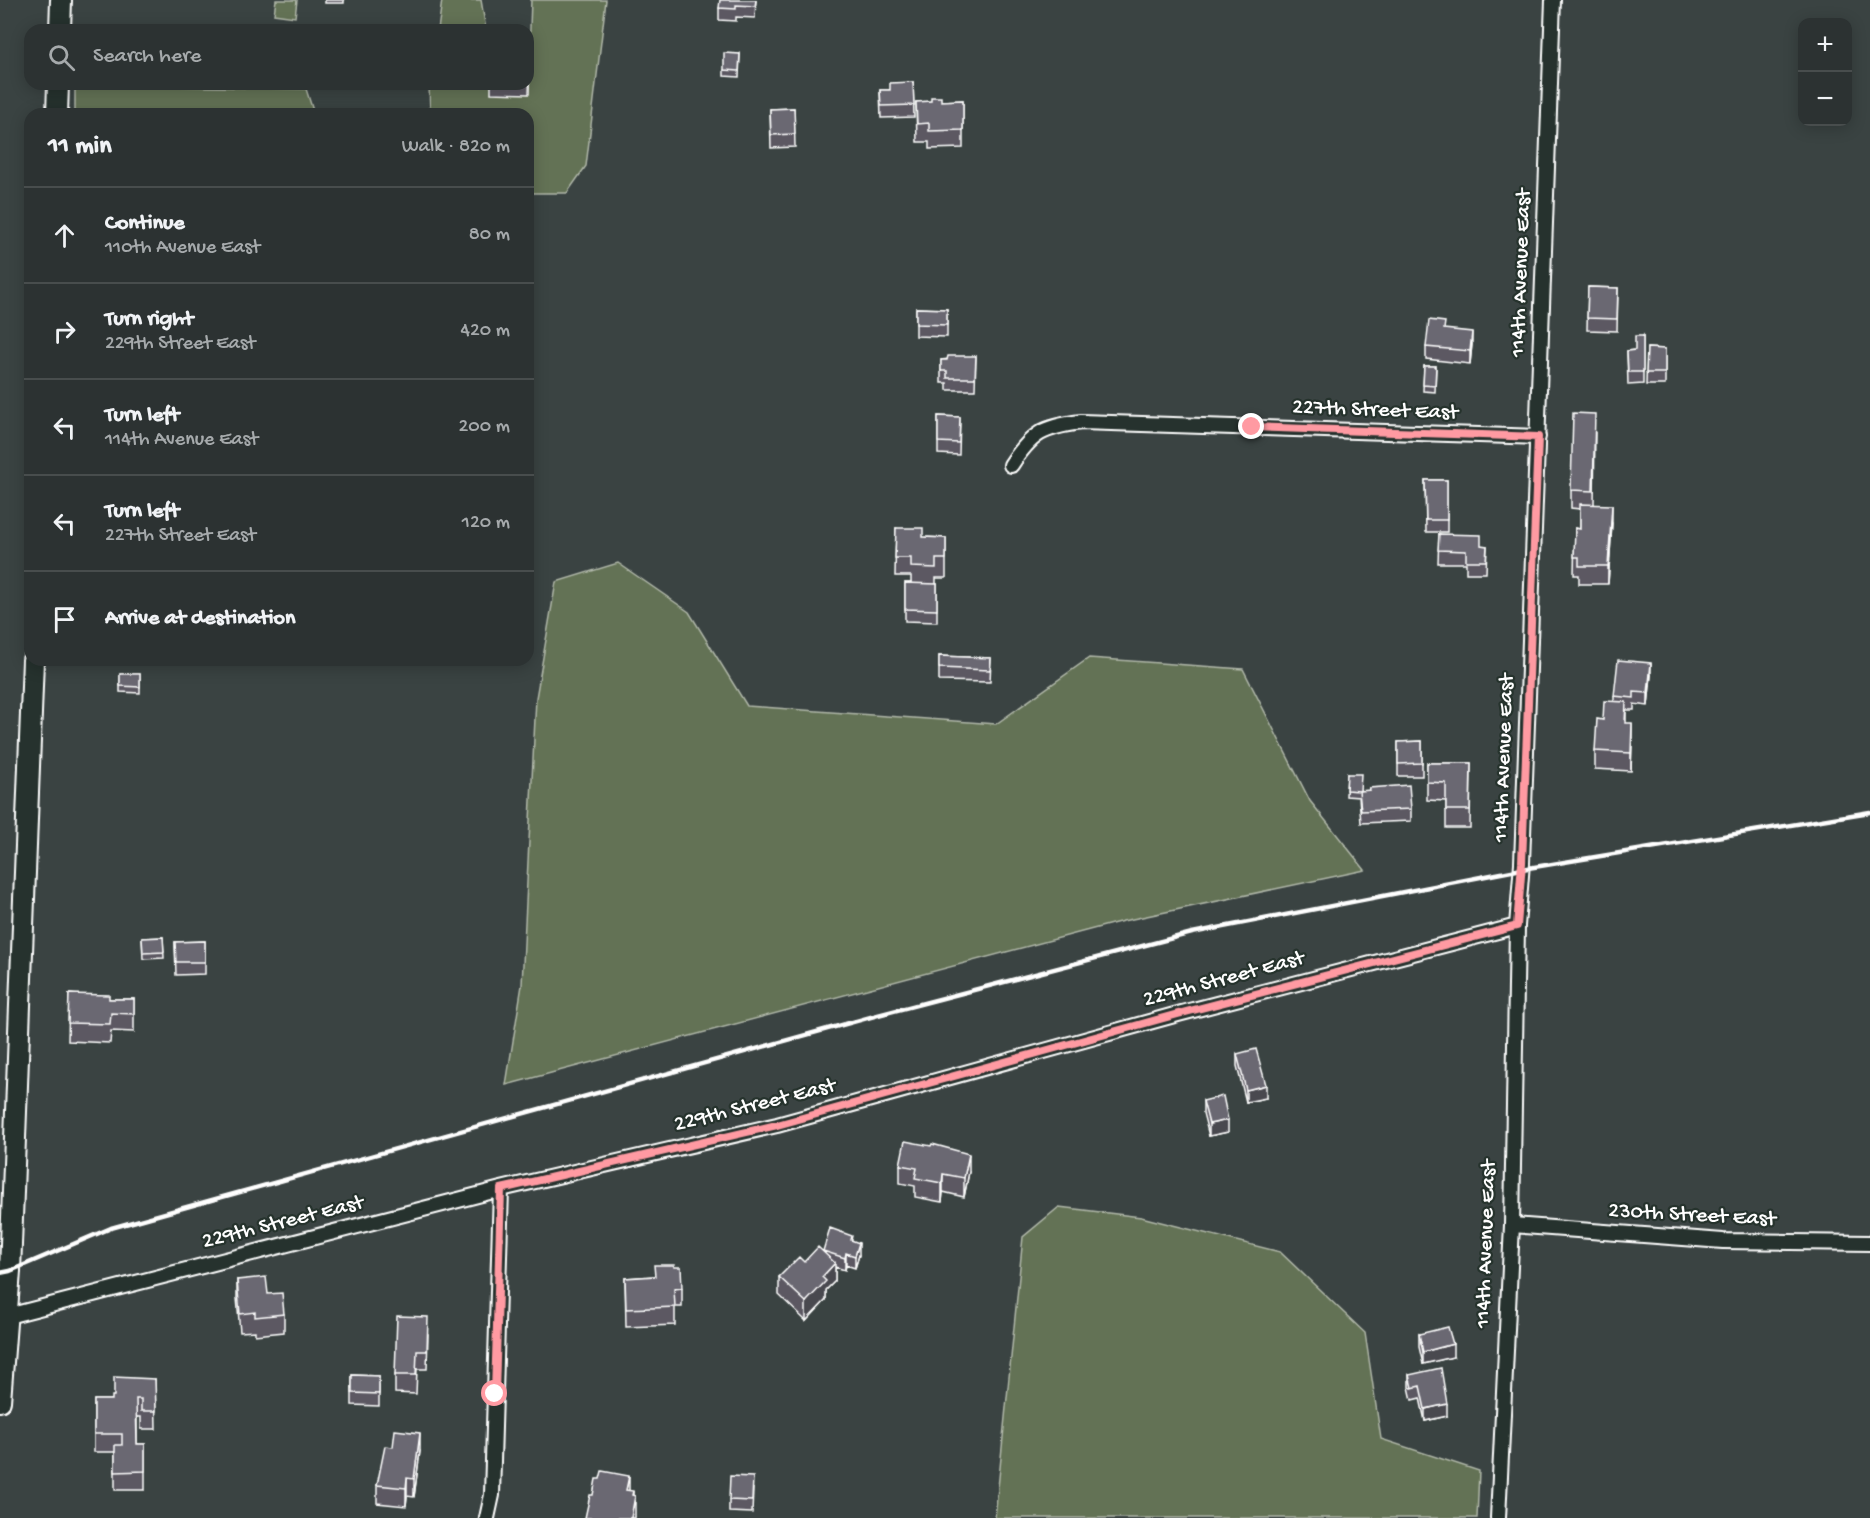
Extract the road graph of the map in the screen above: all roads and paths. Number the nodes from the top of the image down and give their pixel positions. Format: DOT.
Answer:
graph roads {
  1 [pos="61,0"];
  2 [pos="1553,0"];
  3 [pos="60,24"];
  4 [pos="58,90"];
  5 [pos="57,108"];
  6 [pos="1538,437"];
  7 [pos="1011,465"];
  8 [pos="33,666"];
  9 [pos="1517,926"];
  10 [pos="501,1189"];
  11 [pos="1512,1225"];
  12 [pos="1870,1243"];
  13 [pos="2,1317"];
  14 [pos="0,1401"];
  15 [pos="487,1518"];
  16 [pos="1498,1518"];
  1 -- 3 [label="street"];
  2 -- 6 [label="street, 114th Avenue East"];
  4 -- 5 [label="street"];
  6 -- 7 [label="street, 227th Street East"];
  6 -- 9 [label="street, 114th Avenue East"];
  8 -- 13 [label="street"];
  9 -- 10 [label="street, 229th Street East"];
  9 -- 11 [label="street, 114th Avenue East"];
  10 -- 13 [label="street, 229th Street East"];
  10 -- 15 [label="street"];
  11 -- 12 [label="street, 230th Street East"];
  11 -- 16 [label="street, 114th Avenue East"];
  13 -- 14 [label="street"];
}
